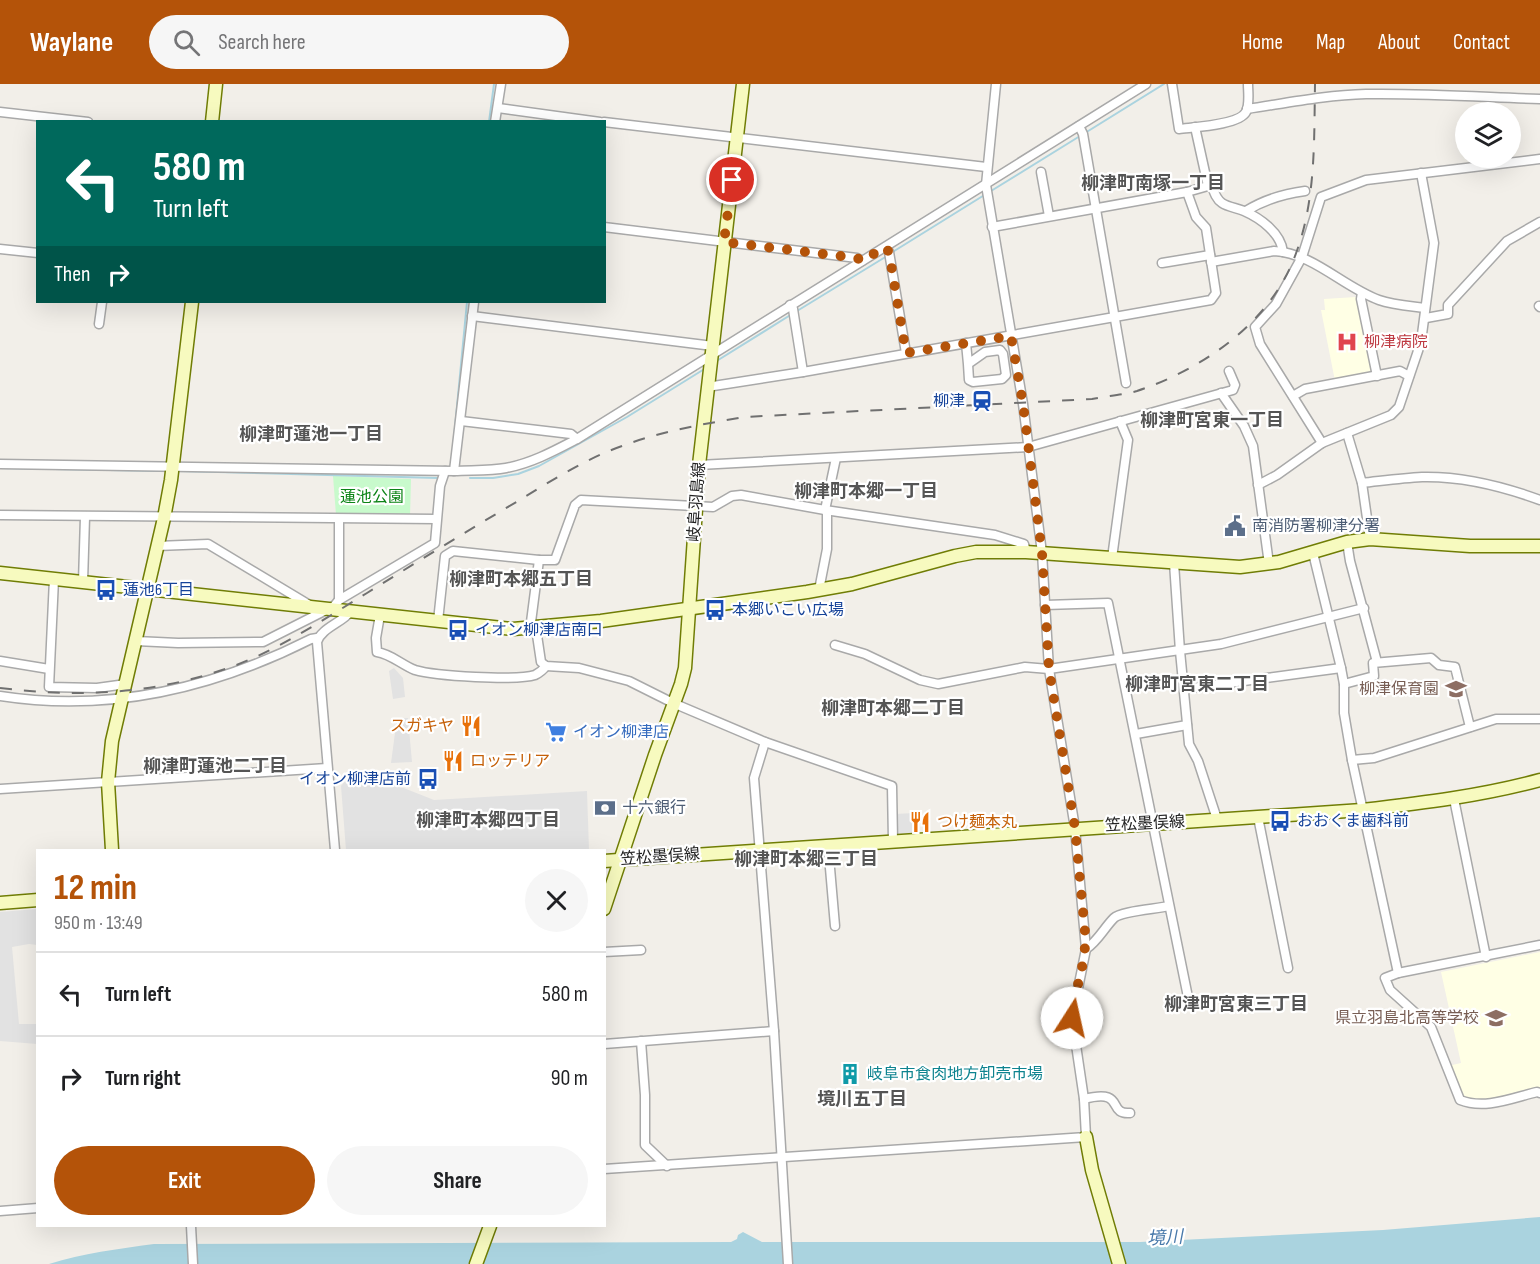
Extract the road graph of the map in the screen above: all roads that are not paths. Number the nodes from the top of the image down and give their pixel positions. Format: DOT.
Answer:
graph roads {
  1 [pos="216,84"];
  2 [pos="501,84"];
  3 [pos="743,84"];
  4 [pos="996,84"];
  5 [pos="1146,84"];
  6 [pos="1172,84"];
  7 [pos="1248,84"];
  8 [pos="1417,84"];
  9 [pos="1415,94"];
  10 [pos="1540,99"];
  11 [pos="498,108"];
  12 [pos="1247,109"];
  13 [pos="0,112"];
  14 [pos="70,120"];
  15 [pos="212,120"];
  16 [pos="495,120"];
  17 [pos="585,120"];
  18 [pos="606,122"];
  19 [pos="1079,126"];
  20 [pos="1195,127"];
  21 [pos="737,139"];
  22 [pos="1540,159"];
  23 [pos="986,167"];
  24 [pos="1041,172"];
  25 [pos="1421,173"];
  26 [pos="986,185"];
  27 [pos="1208,186"];
  28 [pos="1305,191"];
  29 [pos="1187,192"];
  30 [pos="1096,208"];
  31 [pos="1246,211"];
  32 [pos="1049,216"];
  33 [pos="1540,222"];
  34 [pos="992,226"];
  35 [pos="606,227"];
  36 [pos="724,242"];
  37 [pos="885,247"];
  38 [pos="0,249"];
  39 [pos="1283,252"];
  40 [pos="36,253"];
  41 [pos="1302,257"];
  42 [pos="1210,259"];
  43 [pos="862,261"];
  44 [pos="1162,263"];
  45 [pos="1362,292"];
  46 [pos="102,303"];
  47 [pos="192,303"];
  48 [pos="474,303"];
  49 [pos="790,305"];
  50 [pos="1425,308"];
  51 [pos="472,316"];
  52 [pos="1115,318"];
  53 [pos="1426,318"];
  54 [pos="99,324"];
  55 [pos="1011,336"];
  56 [pos="966,343"];
  57 [pos="712,350"];
  58 [pos="906,353"];
  59 [pos="968,364"];
  60 [pos="1229,371"];
  61 [pos="803,372"];
  62 [pos="1377,376"];
  63 [pos="1409,376"];
  64 [pos="1126,384"];
  65 [pos="708,387"];
  66 [pos="1221,393"];
  67 [pos="1293,396"];
  68 [pos="461,421"];
  69 [pos="1120,421"];
  70 [pos="1347,433"];
  71 [pos="576,439"];
  72 [pos="1322,443"];
  73 [pos="1028,447"];
  74 [pos="836,458"];
  75 [pos="0,464"];
  76 [pos="699,465"];
  77 [pos="173,466"];
  78 [pos="449,471"];
  79 [pos="1362,483"];
  80 [pos="1258,485"];
  81 [pos="1540,501"];
  82 [pos="695,507"];
  83 [pos="826,511"];
  84 [pos="0,515"];
  85 [pos="85,517"];
  86 [pos="164,518"];
  87 [pos="436,519"];
  88 [pos="339,520"];
  89 [pos="1370,539"];
  90 [pos="1347,542"];
  91 [pos="157,546"];
  92 [pos="1540,546"];
  93 [pos="1026,552"];
  94 [pos="1042,553"];
  95 [pos="1313,553"];
  96 [pos="1112,558"];
  97 [pos="539,560"];
  98 [pos="1174,562"];
  99 [pos="1269,564"];
  100 [pos="0,573"];
  101 [pos="54,579"];
  102 [pos="82,582"];
  103 [pos="147,590"];
  104 [pos="819,590"];
  105 [pos="339,600"];
  106 [pos="1045,605"];
  107 [pos="690,608"];
  108 [pos="1364,608"];
  109 [pos="321,609"];
  110 [pos="351,611"];
  111 [pos="380,615"];
  112 [pos="1328,618"];
  113 [pos="438,621"];
  114 [pos="534,628"];
  115 [pos="317,638"];
  116 [pos="136,641"];
  117 [pos="835,645"];
  118 [pos="1180,651"];
  119 [pos="1120,659"];
  120 [pos="0,661"];
  121 [pos="1377,662"];
  122 [pos="546,666"];
  123 [pos="1341,668"];
  124 [pos="49,669"];
  125 [pos="1049,669"];
  126 [pos="126,684"];
  127 [pos="1344,684"];
  128 [pos="1185,689"];
  129 [pos="0,696"];
  130 [pos="122,699"];
  131 [pos="674,703"];
  132 [pos="1540,719"];
  133 [pos="1187,725"];
  134 [pos="1470,727"];
  135 [pos="1136,734"];
  136 [pos="765,742"];
  137 [pos="1352,760"];
  138 [pos="327,768"];
  139 [pos="1540,780"];
  140 [pos="108,782"];
  141 [pos="0,789"];
  142 [pos="1454,799"];
  143 [pos="1362,810"];
  144 [pos="1258,817"];
  145 [pos="1217,819"];
  146 [pos="1154,824"];
  147 [pos="1075,828"];
  148 [pos="893,841"];
  149 [pos="828,845"];
  150 [pos="112,849"];
  151 [pos="335,849"];
  152 [pos="760,850"];
  153 [pos="621,860"];
  154 [pos="606,861"];
  155 [pos="36,900"];
  156 [pos="0,903"];
  157 [pos="606,903"];
  158 [pos="1169,906"];
  159 [pos="835,926"];
  160 [pos="1540,945"];
  161 [pos="1086,949"];
  162 [pos="641,950"];
  163 [pos="606,952"];
  164 [pos="1486,957"];
  165 [pos="1288,968"];
  166 [pos="1398,973"];
  167 [pos="1189,1002"];
  168 [pos="774,1031"];
  169 [pos="641,1041"];
  170 [pos="606,1044"];
  171 [pos="1540,1093"];
  172 [pos="1083,1099"];
  173 [pos="1130,1113"];
  174 [pos="1086,1137"];
  175 [pos="781,1159"];
  176 [pos="667,1166"];
  177 [pos="606,1169"];
  178 [pos="36,1208"];
  179 [pos="0,1211"];
  180 [pos="490,1227"];
  181 [pos="191,1228"];
  182 [pos="193,1264"];
  183 [pos="476,1264"];
  184 [pos="788,1264"];
  185 [pos="1119,1264"];
  1 -- 15 [label="street"];
  2 -- 11 [label="street"];
  3 -- 21 [label="street, 岐阜羽島線"];
  4 -- 23 [label="street"];
  5 -- 19 [label="street"];
  6 -- 20 [label="street"];
  7 -- 12 [label="street"];
  8 -- 9 [label="street"];
  9 -- 10 [label="street"];
  9 -- 12 [label="street"];
  11 -- 16 [label="street"];
  11 -- 17 [label="street"];
  12 -- 20 [label="street"];
  13 -- 14 [label="street"];
  18 -- 21 [label="street"];
  19 -- 26 [label="street"];
  19 -- 30 [label="street"];
  20 -- 27 [label="street"];
  21 -- 23 [label="street"];
  21 -- 36 [label="street, 岐阜羽島線"];
  22 -- 25 [label="street"];
  23 -- 26 [label="street"];
  24 -- 32 [label="street"];
  25 -- 41 [label="street"];
  25 -- 50 [label="street"];
  26 -- 34 [label="street"];
  26 -- 37 [label="street"];
  27 -- 29 [label="street"];
  27 -- 31 [label="street"];
  28 -- 31 [label="street"];
  29 -- 30 [label="street"];
  29 -- 42 [label="street"];
  30 -- 32 [label="street"];
  30 -- 52 [label="street"];
  31 -- 39 [label="street"];
  32 -- 34 [label="street"];
  33 -- 53 [label="street"];
  34 -- 55 [label="street"];
  35 -- 36 [label="street"];
  36 -- 43 [label="street"];
  36 -- 57 [label="street, 岐阜羽島線"];
  37 -- 43 [label="street"];
  37 -- 58 [label="street"];
  38 -- 40 [label="street"];
  39 -- 41 [label="street"];
  39 -- 42 [label="street"];
  41 -- 45 [label="street"];
  41 -- 67 [label="street"];
  42 -- 44 [label="street"];
  42 -- 52 [label="street"];
  43 -- 49 [label="street"];
  45 -- 50 [label="street"];
  45 -- 62 [label="street"];
  46 -- 54 [label="street"];
  47 -- 77 [label="street"];
  48 -- 51 [label="street"];
  49 -- 57 [label="street"];
  49 -- 61 [label="street"];
  50 -- 53 [label="street"];
  51 -- 57 [label="street"];
  51 -- 68 [label="street"];
  52 -- 55 [label="street"];
  52 -- 64 [label="street"];
  53 -- 63 [label="street"];
  55 -- 56 [label="street"];
  55 -- 73 [label="street"];
  56 -- 58 [label="street"];
  56 -- 59 [label="street"];
  57 -- 65 [label="street, 岐阜羽島線"];
  57 -- 71 [label="street"];
  58 -- 61 [label="street"];
  59 -- 59 [label="street"];
  60 -- 66 [label="street"];
  61 -- 65 [label="street"];
  62 -- 63 [label="street"];
  62 -- 67 [label="street"];
  63 -- 70 [label="street"];
  65 -- 76 [label="street, 岐阜羽島線"];
  66 -- 69 [label="street"];
  66 -- 80 [label="street"];
  67 -- 72 [label="street"];
  68 -- 71 [label="street"];
  68 -- 78 [label="street"];
  69 -- 73 [label="street"];
  69 -- 96 [label="street"];
  70 -- 72 [label="street"];
  70 -- 79 [label="street"];
  71 -- 78 [label="street"];
  72 -- 80 [label="street"];
  73 -- 74 [label="street"];
  73 -- 94 [label="street"];
  74 -- 76 [label="street"];
  74 -- 83 [label="street"];
  75 -- 77 [label="street"];
  76 -- 82 [label="street, 岐阜羽島線"];
  77 -- 78 [label="street"];
  77 -- 86 [label="street"];
  78 -- 87 [label="street"];
  79 -- 81 [label="street"];
  79 -- 89 [label="street"];
  80 -- 99 [label="street"];
  82 -- 83 [label="street"];
  82 -- 97 [label="street"];
  82 -- 107 [label="street, 岐阜羽島線"];
  83 -- 93 [label="street"];
  83 -- 104 [label="street"];
  84 -- 85 [label="street"];
  85 -- 86 [label="street"];
  85 -- 102 [label="street"];
  86 -- 88 [label="street"];
  86 -- 91 [label="street"];
  87 -- 88 [label="street"];
  87 -- 105 [label="street"];
  88 -- 105 [label="street"];
  89 -- 90 [label="street"];
  89 -- 92 [label="street"];
  90 -- 95 [label="street"];
  90 -- 108 [label="street"];
  91 -- 103 [label="street"];
  91 -- 109 [label="street"];
  93 -- 94 [label="street"];
  93 -- 104 [label="street"];
  94 -- 96 [label="street"];
  94 -- 106 [label="street"];
  95 -- 99 [label="street"];
  95 -- 112 [label="street"];
  96 -- 98 [label="street"];
  97 -- 113 [label="street"];
  97 -- 114 [label="street"];
  98 -- 99 [label="street"];
  98 -- 118 [label="street"];
  100 -- 101 [label="street"];
  101 -- 102 [label="street"];
  101 -- 124 [label="street"];
  102 -- 103 [label="street"];
  103 -- 109 [label="street"];
  103 -- 116 [label="street"];
  104 -- 107 [label="street"];
  105 -- 109 [label="street"];
  106 -- 119 [label="street"];
  106 -- 125 [label="street"];
  107 -- 114 [label="street"];
  107 -- 131 [label="street, 岐阜羽島線"];
  108 -- 112 [label="street"];
  108 -- 121 [label="street"];
  109 -- 110 [label="street"];
  109 -- 116 [label="street"];
  110 -- 111 [label="street"];
  110 -- 115 [label="street"];
  111 -- 113 [label="street"];
  111 -- 122 [label="street"];
  112 -- 118 [label="street"];
  112 -- 123 [label="street"];
  113 -- 114 [label="street"];
  114 -- 122 [label="street"];
  115 -- 130 [label="street"];
  115 -- 138 [label="street"];
  116 -- 126 [label="street"];
  117 -- 125 [label="street"];
  118 -- 119 [label="street"];
  118 -- 128 [label="street"];
  119 -- 125 [label="street"];
  119 -- 135 [label="street"];
  120 -- 124 [label="street"];
  121 -- 127 [label="street"];
  121 -- 134 [label="street"];
  122 -- 131 [label="street"];
  123 -- 127 [label="street"];
  123 -- 128 [label="street"];
  124 -- 126 [label="street"];
  125 -- 147 [label="street"];
  126 -- 130 [label="street"];
  127 -- 137 [label="street"];
  128 -- 133 [label="street"];
  129 -- 130 [label="street"];
  130 -- 140 [label="street"];
  131 -- 136 [label="street"];
  131 -- 153 [label="street, 岐阜羽島線"];
  132 -- 134 [label="street"];
  133 -- 135 [label="street"];
  133 -- 145 [label="street"];
  134 -- 137 [label="street"];
  135 -- 146 [label="street"];
  136 -- 148 [label="street"];
  136 -- 152 [label="street"];
  137 -- 143 [label="street"];
  138 -- 140 [label="street"];
  138 -- 151 [label="street"];
  139 -- 142 [label="street, 笠松墨俣線"];
  140 -- 141 [label="street"];
  140 -- 150 [label="street"];
  142 -- 143 [label="street, 笠松墨俣線"];
  142 -- 164 [label="street"];
  143 -- 144 [label="street, 笠松墨俣線"];
  143 -- 166 [label="street"];
  144 -- 145 [label="street, 笠松墨俣線"];
  144 -- 165 [label="street"];
  145 -- 146 [label="street, 笠松墨俣線"];
  146 -- 147 [label="street, 笠松墨俣線"];
  146 -- 158 [label="street"];
  147 -- 148 [label="street, 笠松墨俣線"];
  147 -- 161 [label="street"];
  148 -- 149 [label="street, 笠松墨俣線"];
  149 -- 152 [label="street, 笠松墨俣線"];
  149 -- 159 [label="street"];
  152 -- 153 [label="street, 笠松墨俣線"];
  152 -- 168 [label="street"];
  153 -- 154 [label="street, 笠松墨俣線"];
  153 -- 157 [label="street, 岐阜羽島線"];
  155 -- 156 [label="street"];
  158 -- 161 [label="street"];
  158 -- 167 [label="street"];
  160 -- 164 [label="street"];
  161 -- 172 [label="street"];
  162 -- 163 [label="street"];
  164 -- 166 [label="street"];
  166 -- 171 [label="street"];
  168 -- 169 [label="street"];
  168 -- 175 [label="street"];
  169 -- 170 [label="street"];
  169 -- 176 [label="street"];
  172 -- 173 [label="street"];
  172 -- 174 [label="street"];
  174 -- 175 [label="street"];
  174 -- 185 [label="street"];
  175 -- 176 [label="street"];
  175 -- 184 [label="street"];
  176 -- 177 [label="street"];
  178 -- 179 [label="street"];
  180 -- 183 [label="street"];
  181 -- 182 [label="street"];
}
